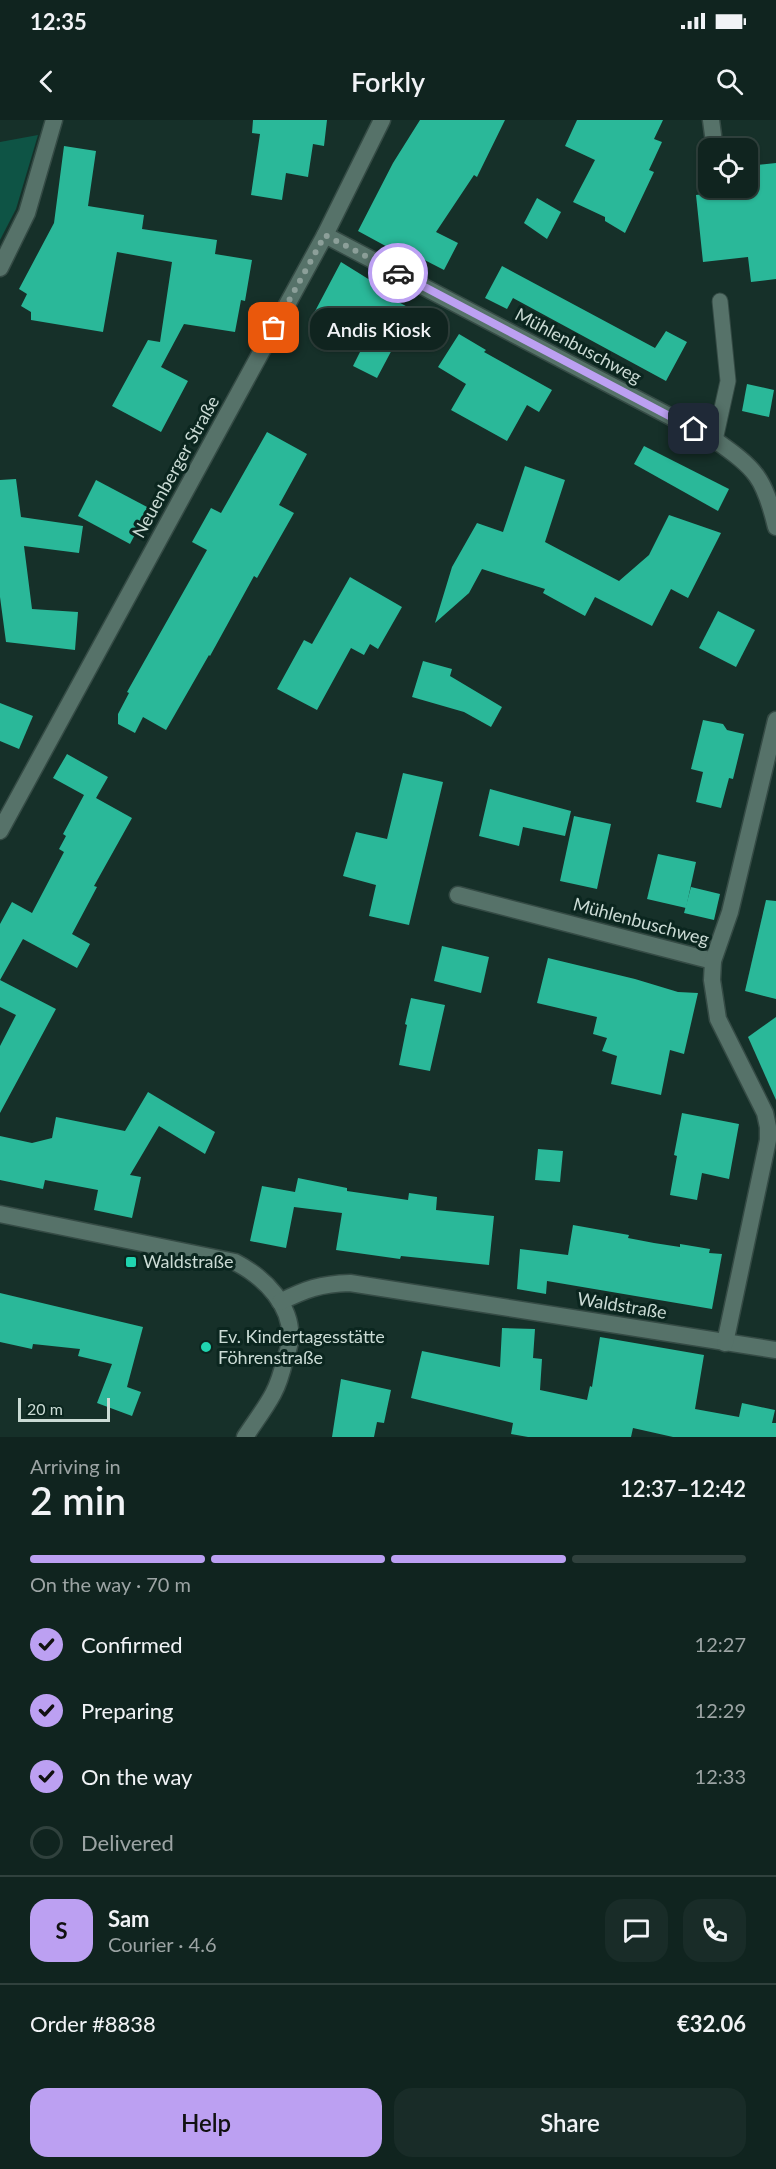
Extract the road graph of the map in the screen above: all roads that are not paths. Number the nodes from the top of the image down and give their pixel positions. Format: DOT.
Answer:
graph roads {
  1 [pos="54,120"];
  2 [pos="382,120"];
  3 [pos="325,235"];
  4 [pos="0,268"];
  5 [pos="720,301"];
  6 [pos="715,440"];
  7 [pos="776,527"];
  8 [pos="776,720"];
  9 [pos="0,831"];
  10 [pos="458,895"];
  11 [pos="713,961"];
  12 [pos="0,1214"];
  13 [pos="280,1302"];
  14 [pos="725,1343"];
  15 [pos="776,1350"];
  16 [pos="245,1437"];
  1 -- 4 [label="street"];
  2 -- 3 [label="street, Neuenberger Straße"];
  3 -- 6 [label="street, Mühlenbuschweg"];
  3 -- 9 [label="street, Neuenberger Straße"];
  5 -- 6 [label="lane"];
  6 -- 7 [label="street, Mühlenbuschweg"];
  8 -- 11 [label="street, Mühlenbuschweg"];
  10 -- 11 [label="street, Mühlenbuschweg"];
  11 -- 14 [label="street"];
  12 -- 13 [label="street"];
  13 -- 14 [label="street, Waldstraße"];
  13 -- 16 [label="street"];
  14 -- 15 [label="street, Waldstraße"];
}
